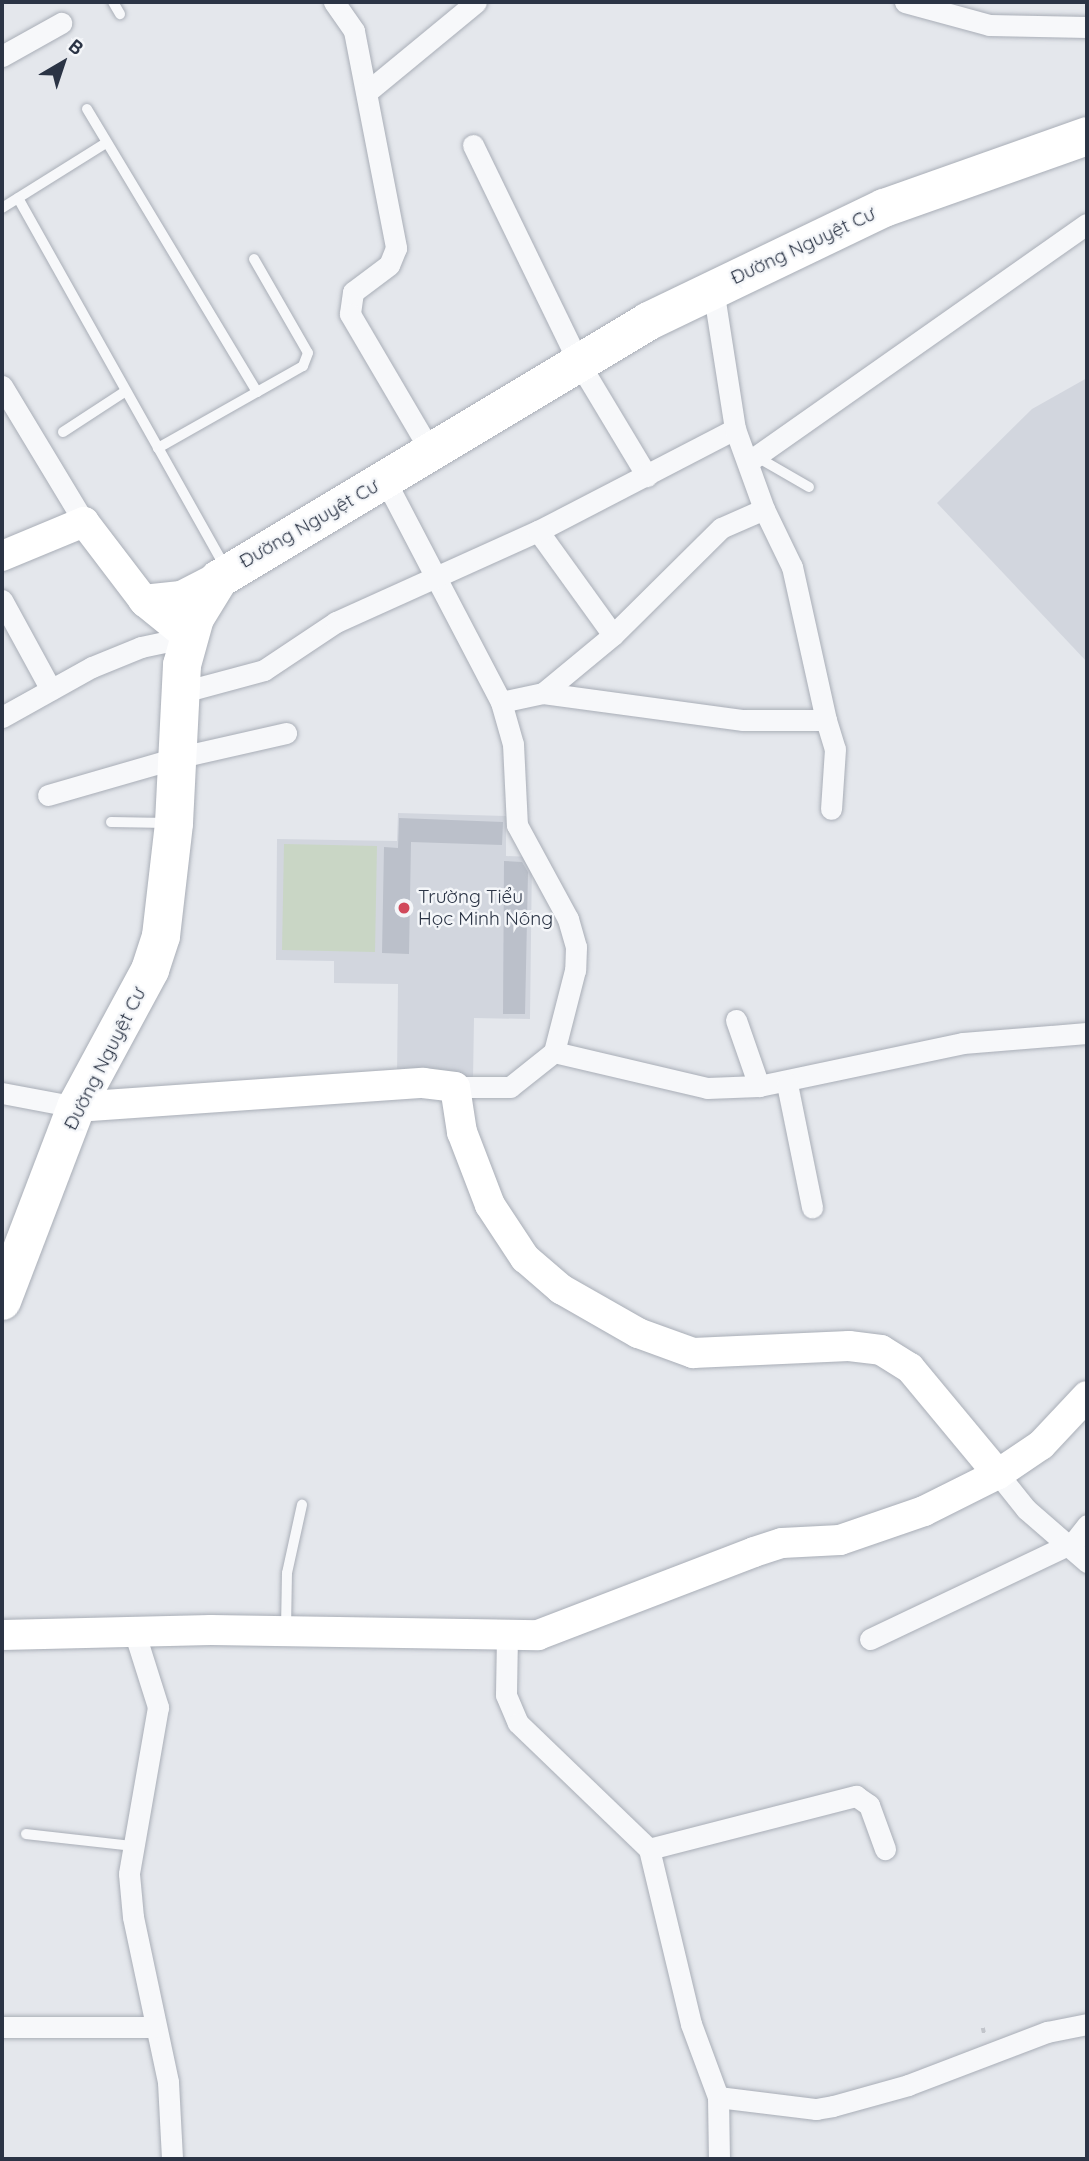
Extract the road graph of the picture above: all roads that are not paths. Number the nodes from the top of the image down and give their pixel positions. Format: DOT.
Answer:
graph roads {
  1 [pos="113,2"];
  2 [pos="334,2"];
  3 [pos="476,2"];
  4 [pos="905,2"];
  5 [pos="120,14"];
  6 [pos="61,23"];
  7 [pos="1087,27"];
  8 [pos="2,56"];
  9 [pos="367,92"];
  10 [pos="88,109"];
  11 [pos="1087,136"];
  12 [pos="106,143"];
  13 [pos="473,145"];
  14 [pos="18,198"];
  15 [pos="2,208"];
  16 [pos="1087,224"];
  17 [pos="254,259"];
  18 [pos="713,289"];
  19 [pos="579,363"];
  20 [pos="2,386"];
  21 [pos="126,391"];
  22 [pos="257,392"];
  23 [pos="735,429"];
  24 [pos="63,432"];
  25 [pos="158,448"];
  26 [pos="430,452"];
  27 [pos="752,459"];
  28 [pos="647,477"];
  29 [pos="385,481"];
  30 [pos="809,487"];
  31 [pos="764,509"];
  32 [pos="84,522"];
  33 [pos="538,531"];
  34 [pos="2,556"];
  35 [pos="227,572"];
  36 [pos="434,578"];
  37 [pos="2,600"];
  38 [pos="144,600"];
  39 [pos="612,635"];
  40 [pos="188,637"];
  41 [pos="51,690"];
  42 [pos="543,692"];
  43 [pos="178,693"];
  44 [pos="501,702"];
  45 [pos="2,717"];
  46 [pos="826,720"];
  47 [pos="286,733"];
  48 [pos="176,758"];
  49 [pos="48,795"];
  50 [pos="831,810"];
  51 [pos="111,822"];
  52 [pos="174,823"];
  53 [pos="736,1020"];
  54 [pos="1087,1033"];
  55 [pos="554,1052"];
  56 [pos="787,1084"];
  57 [pos="759,1086"];
  58 [pos="455,1087"];
  59 [pos="2,1093"];
  60 [pos="76,1107"];
  61 [pos="812,1207"];
  62 [pos="2,1301"];
  63 [pos="1087,1396"];
  64 [pos="998,1474"];
  65 [pos="302,1505"];
  66 [pos="1087,1525"];
  67 [pos="1069,1546"];
  68 [pos="1087,1562"];
  69 [pos="286,1631"];
  70 [pos="135,1634"];
  71 [pos="2,1635"];
  72 [pos="507,1636"];
  73 [pos="870,1639"];
  74 [pos="26,1834"];
  75 [pos="133,1846"];
  76 [pos="649,1849"];
  77 [pos="885,1849"];
  78 [pos="1087,2024"];
  79 [pos="2,2027"];
  80 [pos="154,2027"];
  81 [pos="718,2097"];
  82 [pos="172,2159"];
  83 [pos="719,2159"];
  1 -- 5 [label="lane"];
  2 -- 9 [label="street"];
  3 -- 9 [label="street"];
  4 -- 7 [label="street"];
  6 -- 8 [label="street"];
  9 -- 26 [label="street"];
  10 -- 12 [label="lane"];
  11 -- 18 [label="highway, Đường Nguyệt Cư"];
  12 -- 14 [label="lane"];
  12 -- 22 [label="lane"];
  13 -- 19 [label="street"];
  14 -- 15 [label="lane"];
  14 -- 21 [label="lane"];
  16 -- 27 [label="street"];
  17 -- 22 [label="lane"];
  18 -- 19 [label="highway, Đường Nguyệt Cư"];
  18 -- 23 [label="street"];
  19 -- 26 [label="highway, Đường Nguyệt Cư"];
  19 -- 28 [label="street"];
  20 -- 32 [label="street"];
  21 -- 24 [label="lane"];
  21 -- 25 [label="lane"];
  22 -- 25 [label="lane"];
  23 -- 27 [label="street"];
  23 -- 28 [label="street"];
  25 -- 35 [label="lane"];
  26 -- 29 [label="highway, Đường Nguyệt Cư"];
  27 -- 30 [label="lane"];
  27 -- 31 [label="street"];
  28 -- 33 [label="street"];
  29 -- 35 [label="highway, Đường Nguyệt Cư"];
  29 -- 36 [label="street"];
  31 -- 39 [label="street"];
  31 -- 46 [label="street"];
  32 -- 34 [label="street"];
  32 -- 38 [label="street"];
  33 -- 36 [label="street"];
  33 -- 39 [label="street"];
  35 -- 38 [label="street"];
  35 -- 40 [label="highway, Đường Nguyệt Cư"];
  36 -- 43 [label="street"];
  36 -- 44 [label="street"];
  37 -- 41 [label="street"];
  38 -- 40 [label="street"];
  39 -- 42 [label="street"];
  40 -- 41 [label="street"];
  40 -- 43 [label="highway, Đường Nguyệt Cư"];
  41 -- 45 [label="street"];
  42 -- 44 [label="street"];
  42 -- 46 [label="street"];
  43 -- 48 [label="highway, Đường Nguyệt Cư"];
  44 -- 55 [label="street"];
  46 -- 50 [label="street"];
  47 -- 48 [label="street"];
  48 -- 49 [label="street"];
  48 -- 52 [label="highway, Đường Nguyệt Cư"];
  51 -- 52 [label="lane"];
  52 -- 60 [label="highway, Đường Nguyệt Cư"];
  53 -- 57 [label="street"];
  54 -- 56 [label="street"];
  55 -- 57 [label="street"];
  55 -- 58 [label="street"];
  56 -- 57 [label="street"];
  56 -- 61 [label="street"];
  58 -- 60 [label="street"];
  58 -- 64 [label="street"];
  59 -- 60 [label="street"];
  60 -- 62 [label="highway, Đường Nguyệt Cư"];
  63 -- 64 [label="street"];
  64 -- 67 [label="street"];
  64 -- 72 [label="street"];
  65 -- 69 [label="lane"];
  66 -- 67 [label="street"];
  67 -- 68 [label="street"];
  67 -- 73 [label="street"];
  69 -- 70 [label="street"];
  69 -- 72 [label="street"];
  70 -- 71 [label="street"];
  70 -- 75 [label="street"];
  72 -- 76 [label="street"];
  74 -- 75 [label="lane"];
  75 -- 80 [label="street"];
  76 -- 77 [label="street"];
  76 -- 81 [label="street"];
  78 -- 81 [label="street"];
  79 -- 80 [label="street"];
  80 -- 82 [label="street"];
  81 -- 83 [label="street"];
}
